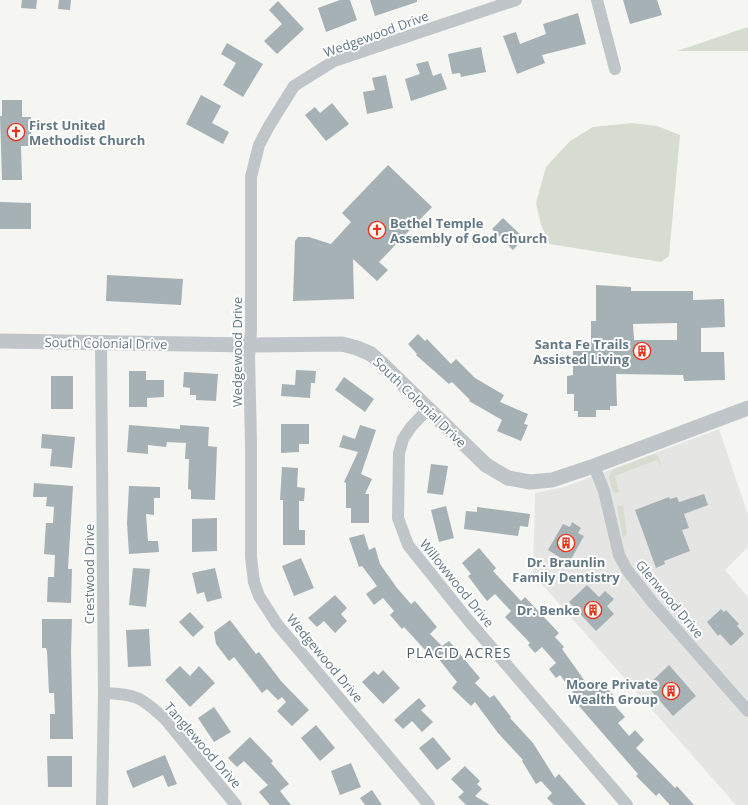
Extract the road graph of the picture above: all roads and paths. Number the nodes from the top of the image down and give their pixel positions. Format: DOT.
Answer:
graph roads {
  1 [pos="516,0"];
  2 [pos="597,0"];
  3 [pos="615,69"];
  4 [pos="0,341"];
  5 [pos="101,343"];
  6 [pos="250,345"];
  7 [pos="748,408"];
  8 [pos="428,409"];
  9 [pos="594,466"];
  10 [pos="104,693"];
  11 [pos="748,711"];
  12 [pos="102,805"];
  13 [pos="236,805"];
  14 [pos="429,805"];
  15 [pos="627,805"];
  1 -- 6 [label="street, Wedgewood Drive"];
  2 -- 3 [label="street"];
  4 -- 5 [label="street, South Colonial Drive"];
  5 -- 6 [label="street, South Colonial Drive"];
  5 -- 10 [label="street, Crestwood Drive"];
  6 -- 8 [label="street, South Colonial Drive"];
  6 -- 14 [label="street, Wedgewood Drive"];
  7 -- 9 [label="street, South Colonial Drive"];
  8 -- 9 [label="street, South Colonial Drive"];
  8 -- 15 [label="street, Willowwood Drive"];
  9 -- 11 [label="street, Glenwood Drive"];
  10 -- 12 [label="street, Crestwood Drive"];
  10 -- 13 [label="street, Tanglewood Drive"];
}
